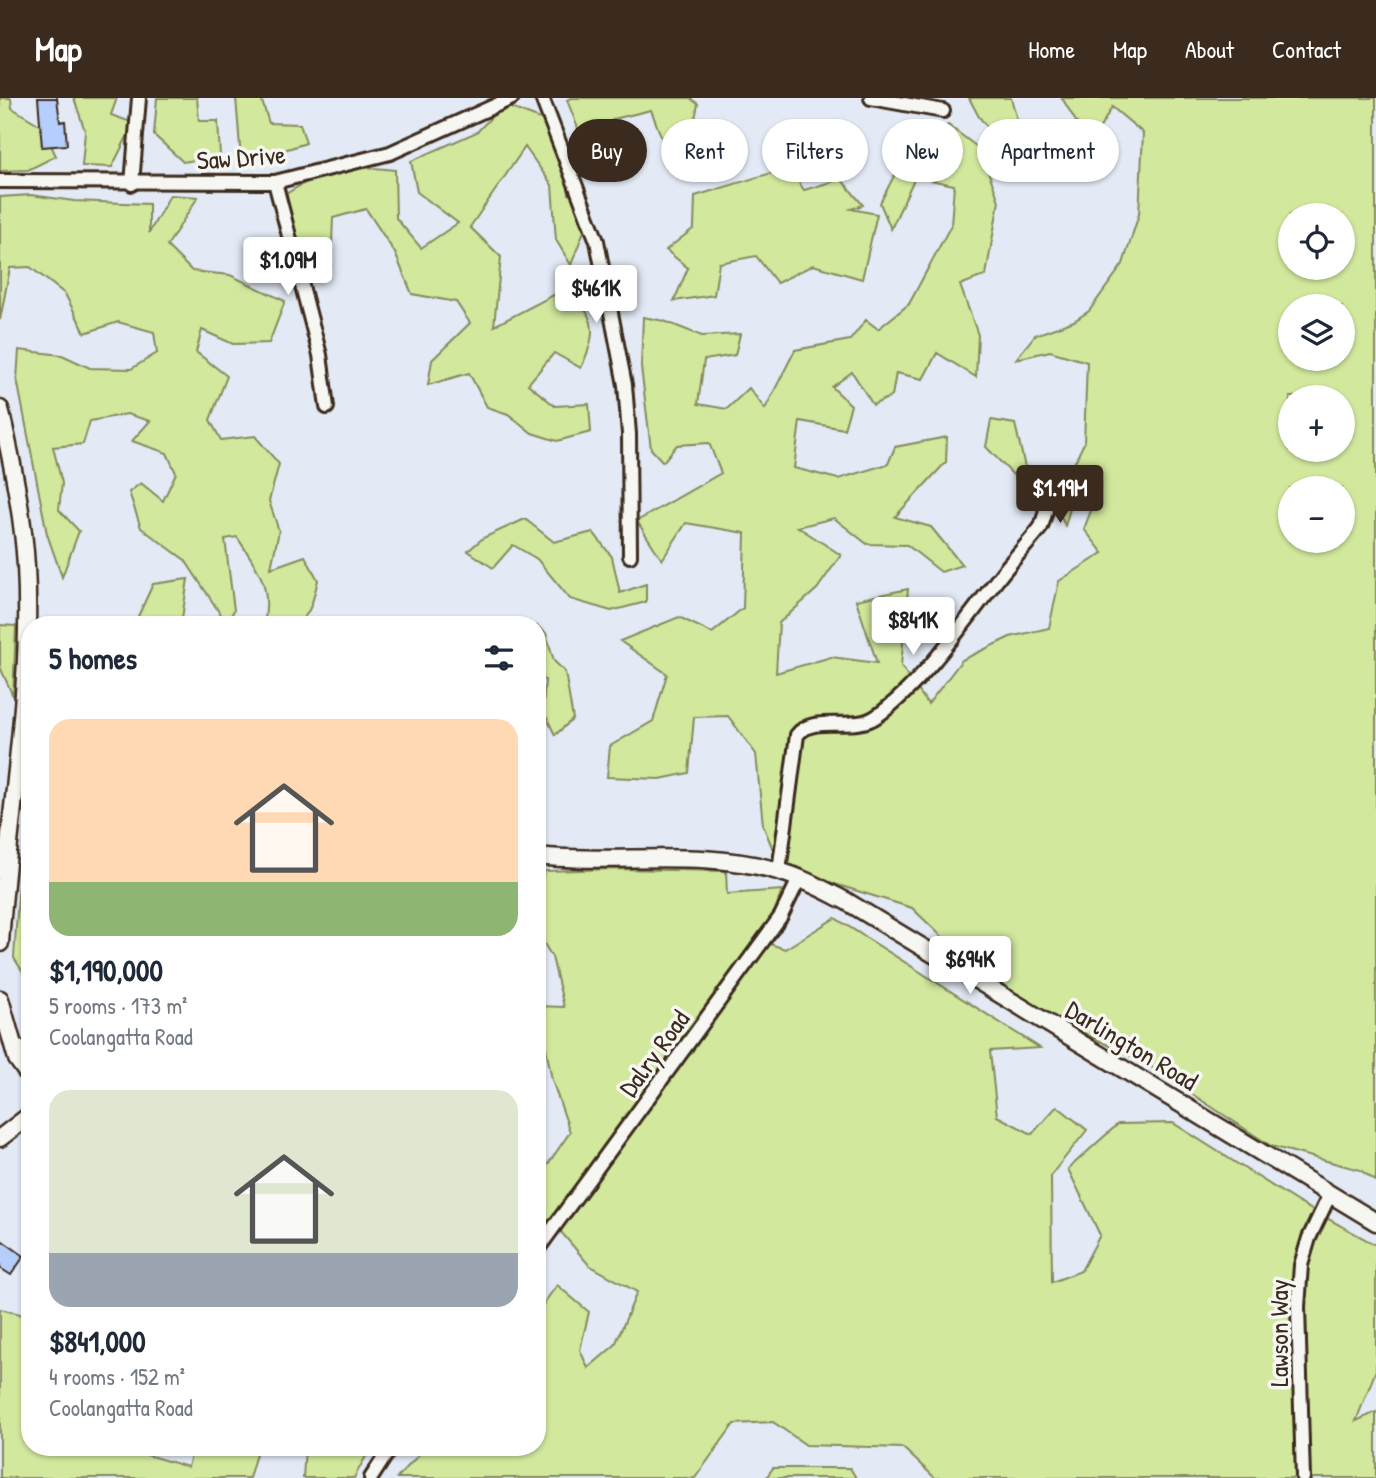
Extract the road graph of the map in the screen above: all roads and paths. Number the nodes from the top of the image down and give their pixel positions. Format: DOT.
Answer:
graph roads {
  1 [pos="139,98"];
  2 [pos="512,98"];
  3 [pos="542,98"];
  4 [pos="871,98"];
  5 [pos="943,111"];
  6 [pos="0,181"];
  7 [pos="275,182"];
  8 [pos="132,184"];
  9 [pos="327,407"];
  10 [pos="0,409"];
  11 [pos="1041,494"];
  12 [pos="630,556"];
  13 [pos="26,616"];
  14 [pos="21,717"];
  15 [pos="546,856"];
  16 [pos="779,871"];
  17 [pos="799,879"];
  18 [pos="0,943"];
  19 [pos="0,999"];
  20 [pos="21,1051"];
  21 [pos="21,1122"];
  22 [pos="0,1138"];
  23 [pos="1330,1194"];
  24 [pos="1376,1222"];
  25 [pos="546,1238"];
  26 [pos="385,1456"];
  27 [pos="371,1478"];
  28 [pos="1303,1478"];
  1 -- 8 [label="street"];
  2 -- 7 [label="street, Saw Drive"];
  3 -- 12 [label="street"];
  4 -- 5 [label="street"];
  6 -- 8 [label="street, Saw Drive"];
  7 -- 8 [label="street, Saw Drive"];
  7 -- 9 [label="street"];
  10 -- 13 [label="street"];
  11 -- 16 [label="street"];
  14 -- 18 [label="street"];
  15 -- 16 [label="street, Darlington Road"];
  16 -- 17 [label="street, Darlington Road"];
  17 -- 23 [label="street, Darlington Road"];
  17 -- 25 [label="street, Dalry Road"];
  19 -- 20 [label="street"];
  21 -- 22 [label="street"];
  23 -- 24 [label="street, Darlington Road"];
  23 -- 28 [label="street, Lawson Way"];
  26 -- 27 [label="street"];
}
